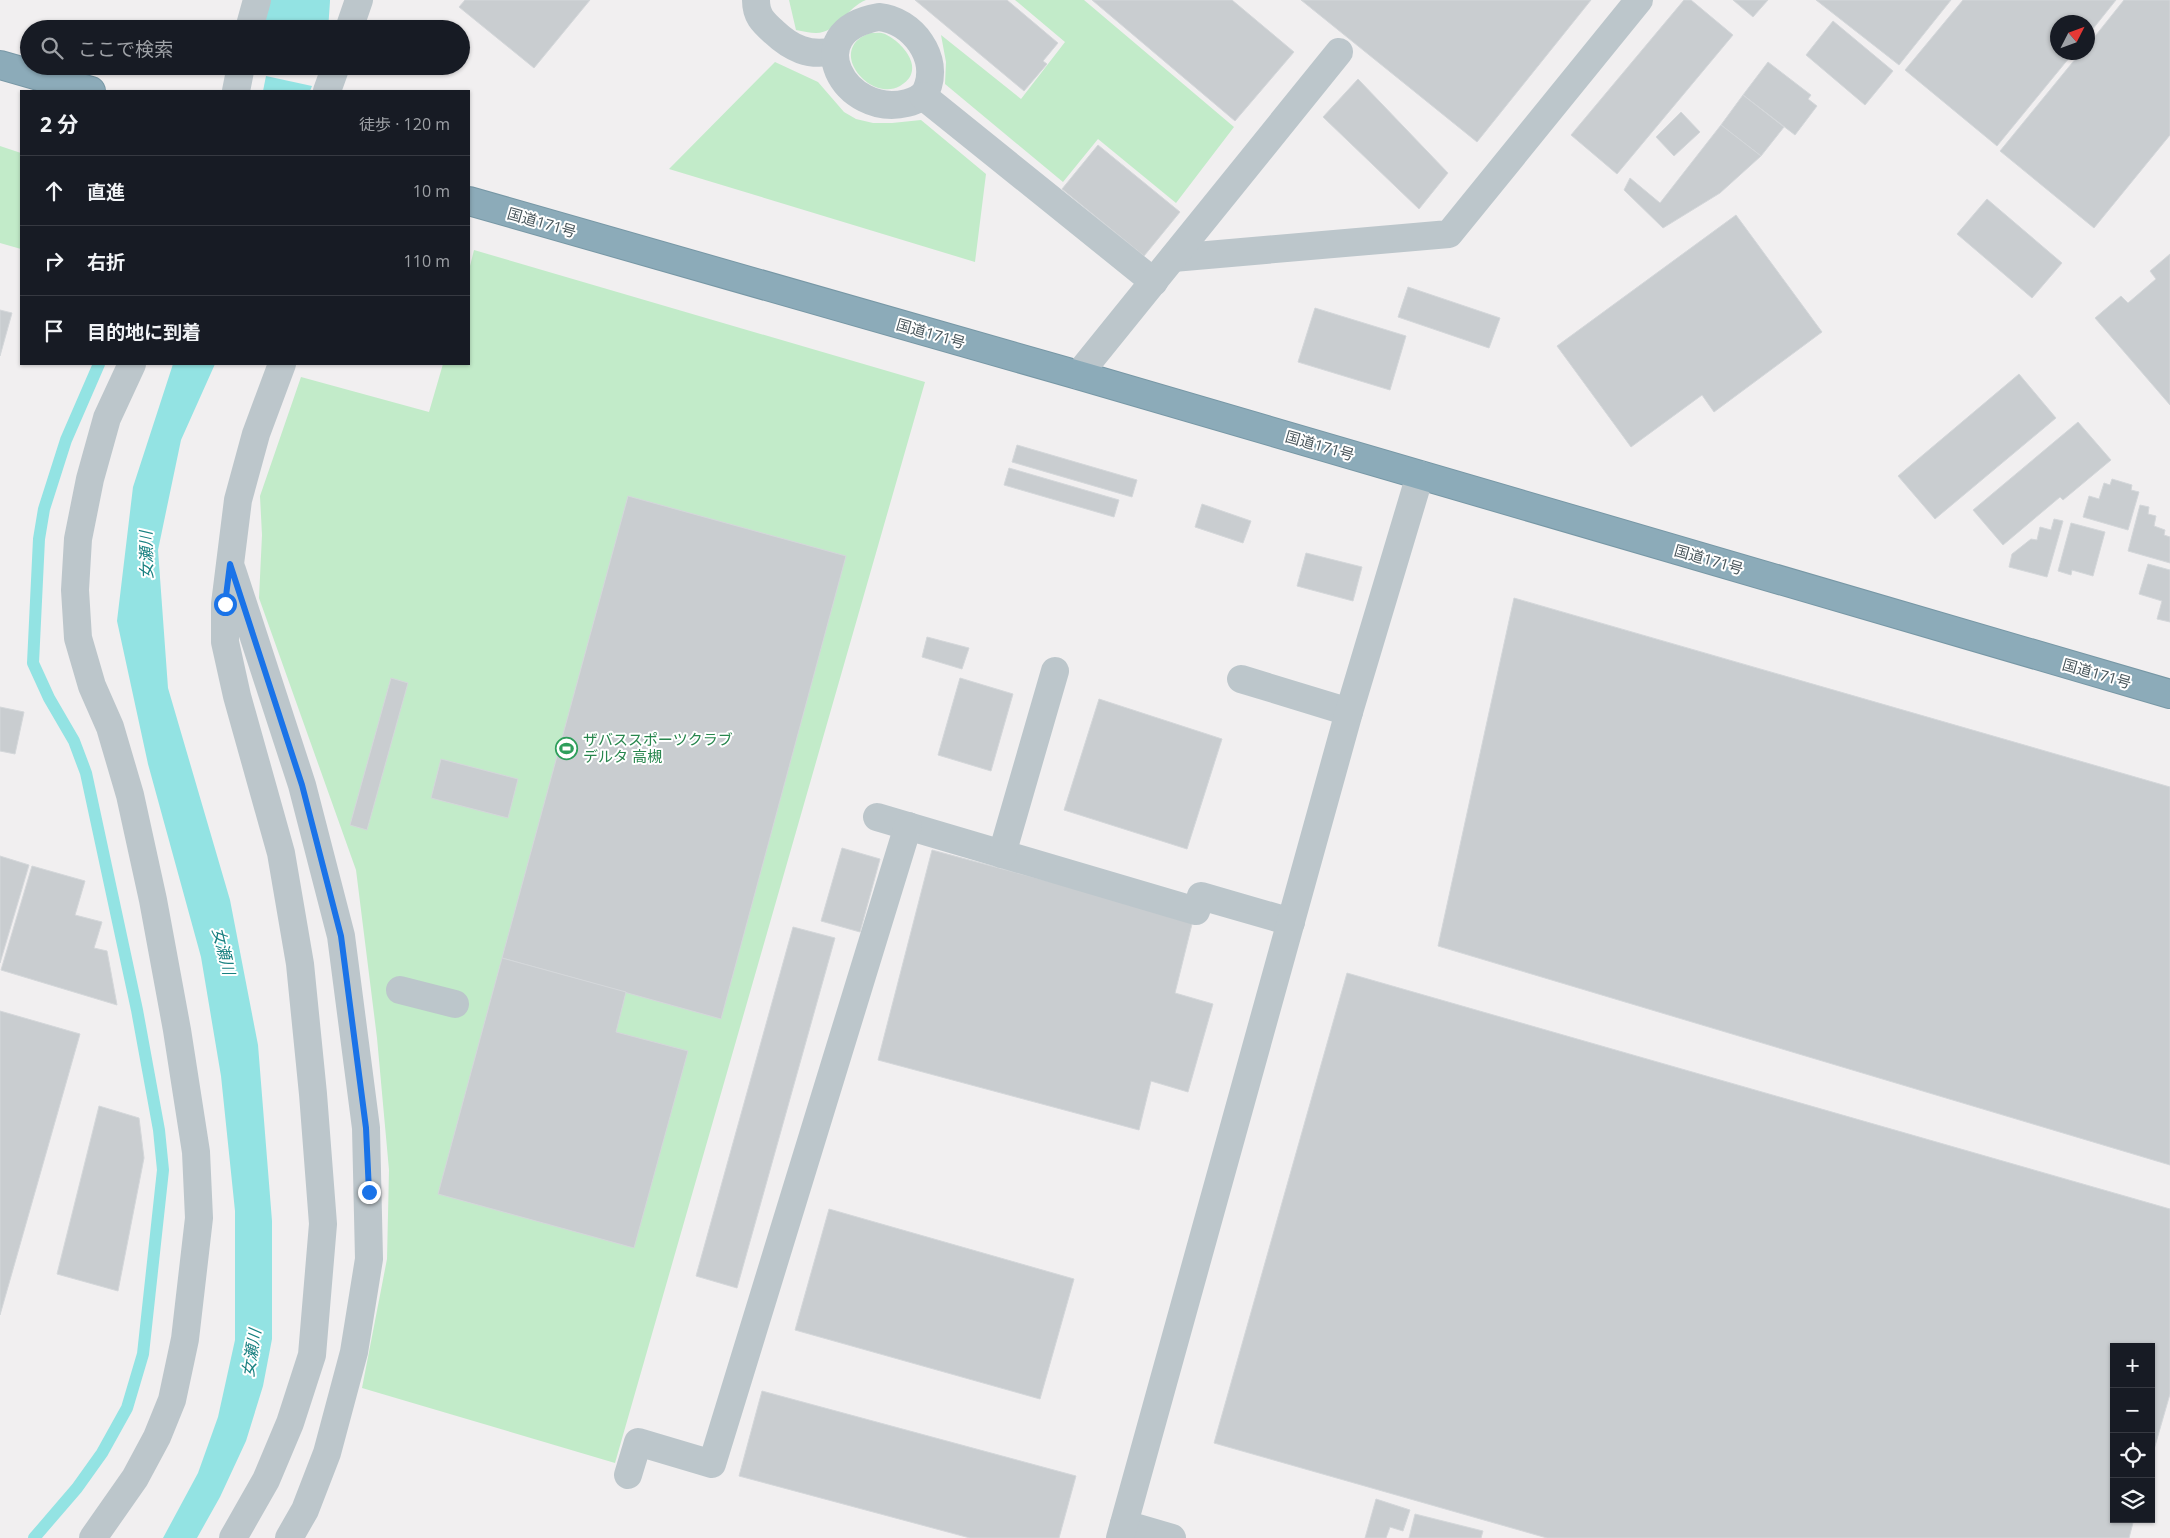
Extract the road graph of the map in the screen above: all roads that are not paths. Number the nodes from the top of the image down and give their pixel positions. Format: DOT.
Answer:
graph roads {
  1 [pos="257,0"];
  2 [pos="359,0"];
  3 [pos="756,0"];
  4 [pos="1639,0"];
  5 [pos="251,20"];
  6 [pos="352,20"];
  7 [pos="834,51"];
  8 [pos="1338,52"];
  9 [pos="0,65"];
  10 [pos="20,71"];
  11 [pos="35,75"];
  12 [pos="333,75"];
  13 [pos="88,90"];
  14 [pos="327,90"];
  15 [pos="923,96"];
  16 [pos="470,201"];
  17 [pos="1173,258"];
  18 [pos="1154,282"];
  19 [pos="132,365"];
  20 [pos="282,365"];
  21 [pos="1078,375"];
  22 [pos="1420,475"];
  23 [pos="230,564"];
  24 [pos="1055,671"];
  25 [pos="1240,679"];
  26 [pos="2170,694"];
  27 [pos="1349,712"];
  28 [pos="878,817"];
  29 [pos="908,826"];
  30 [pos="1002,854"];
  31 [pos="1291,922"];
  32 [pos="400,990"];
  33 [pos="455,1004"];
  34 [pos="628,1475"];
  35 [pos="1122,1531"];
  36 [pos="93,1538"];
  37 [pos="233,1538"];
  38 [pos="289,1538"];
  39 [pos="1172,1538"];
  1 -- 5 [label="street"];
  2 -- 6 [label="street"];
  3 -- 7 [label="street"];
  4 -- 17 [label="street"];
  7 -- 15 [label="street"];
  7 -- 15 [label="street"];
  8 -- 17 [label="street"];
  9 -- 10 [label="highway"];
  11 -- 13 [label="highway"];
  12 -- 14 [label="street"];
  15 -- 18 [label="street"];
  16 -- 21 [label="highway, 国道171号"];
  17 -- 18 [label="street"];
  18 -- 21 [label="street"];
  19 -- 36 [label="street"];
  20 -- 23 [label="street"];
  21 -- 22 [label="highway, 国道171号"];
  22 -- 26 [label="highway, 国道171号"];
  22 -- 27 [label="street"];
  23 -- 37 [label="street"];
  23 -- 38 [label="street"];
  24 -- 30 [label="street"];
  25 -- 27 [label="street"];
  27 -- 31 [label="street"];
  28 -- 29 [label="street"];
  29 -- 30 [label="street"];
  29 -- 34 [label="street"];
  30 -- 31 [label="street"];
  31 -- 35 [label="street"];
  32 -- 33 [label="street"];
  35 -- 39 [label="street"];
}
